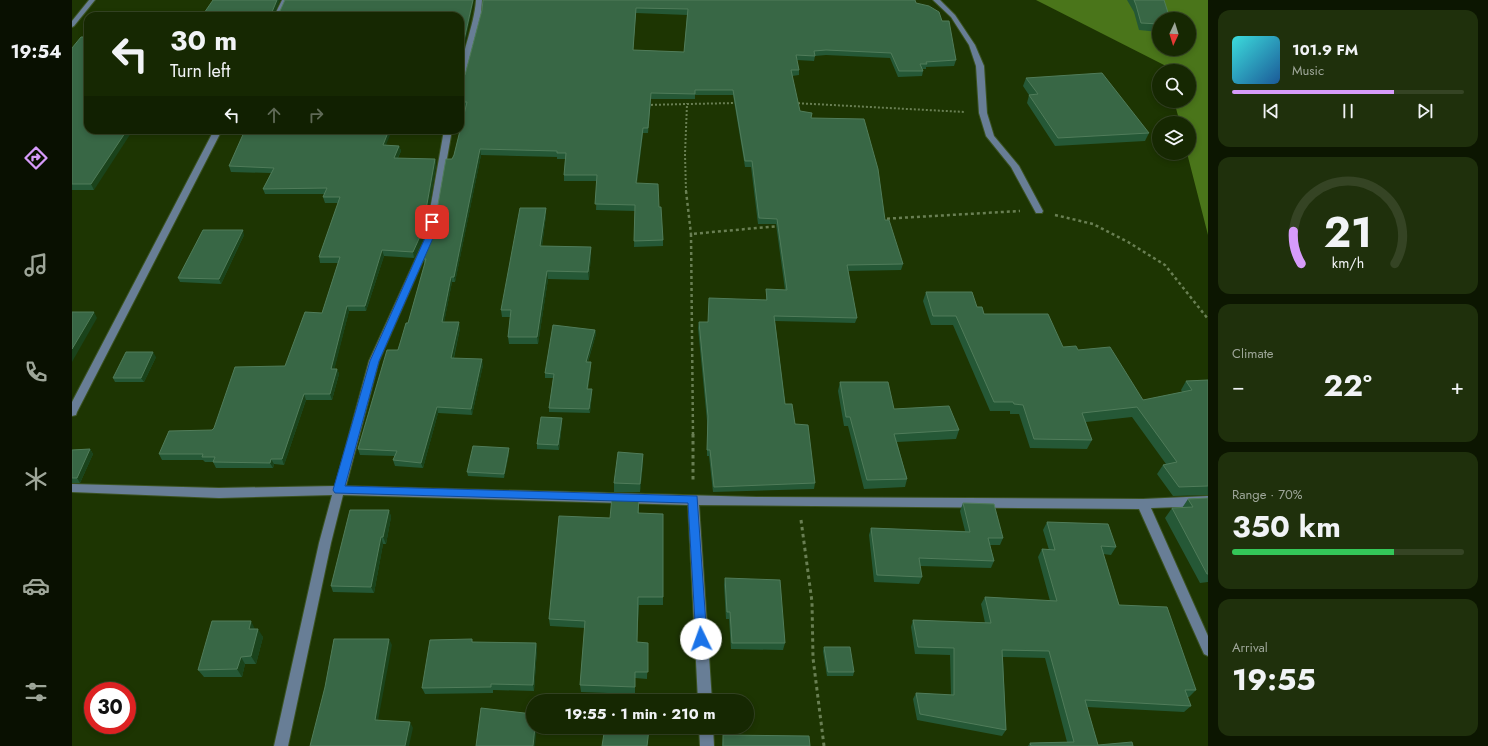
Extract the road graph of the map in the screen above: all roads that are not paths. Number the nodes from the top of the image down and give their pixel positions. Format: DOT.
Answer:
graph roads {
  1 [pos="92,0"];
  2 [pos="286,0"];
  3 [pos="479,0"];
  4 [pos="936,0"];
  5 [pos="279,12"];
  6 [pos="72,25"];
  7 [pos="464,66"];
  8 [pos="216,134"];
  9 [pos="447,134"];
  10 [pos="1039,211"];
  11 [pos="72,412"];
  12 [pos="72,488"];
  13 [pos="338,490"];
  14 [pos="693,499"];
  15 [pos="1208,501"];
  16 [pos="1143,504"];
  17 [pos="1208,650"];
  18 [pos="705,694"];
  19 [pos="707,734"];
  20 [pos="281,746"];
  21 [pos="708,746"];
  1 -- 6 [label="street"];
  2 -- 5 [label="street"];
  3 -- 7 [label="street"];
  4 -- 10 [label="street"];
  8 -- 11 [label="street"];
  9 -- 13 [label="street"];
  12 -- 13 [label="street"];
  13 -- 14 [label="street"];
  13 -- 20 [label="street"];
  14 -- 16 [label="street"];
  14 -- 18 [label="street"];
  15 -- 16 [label="street"];
  16 -- 17 [label="street"];
  19 -- 21 [label="street"];
}
